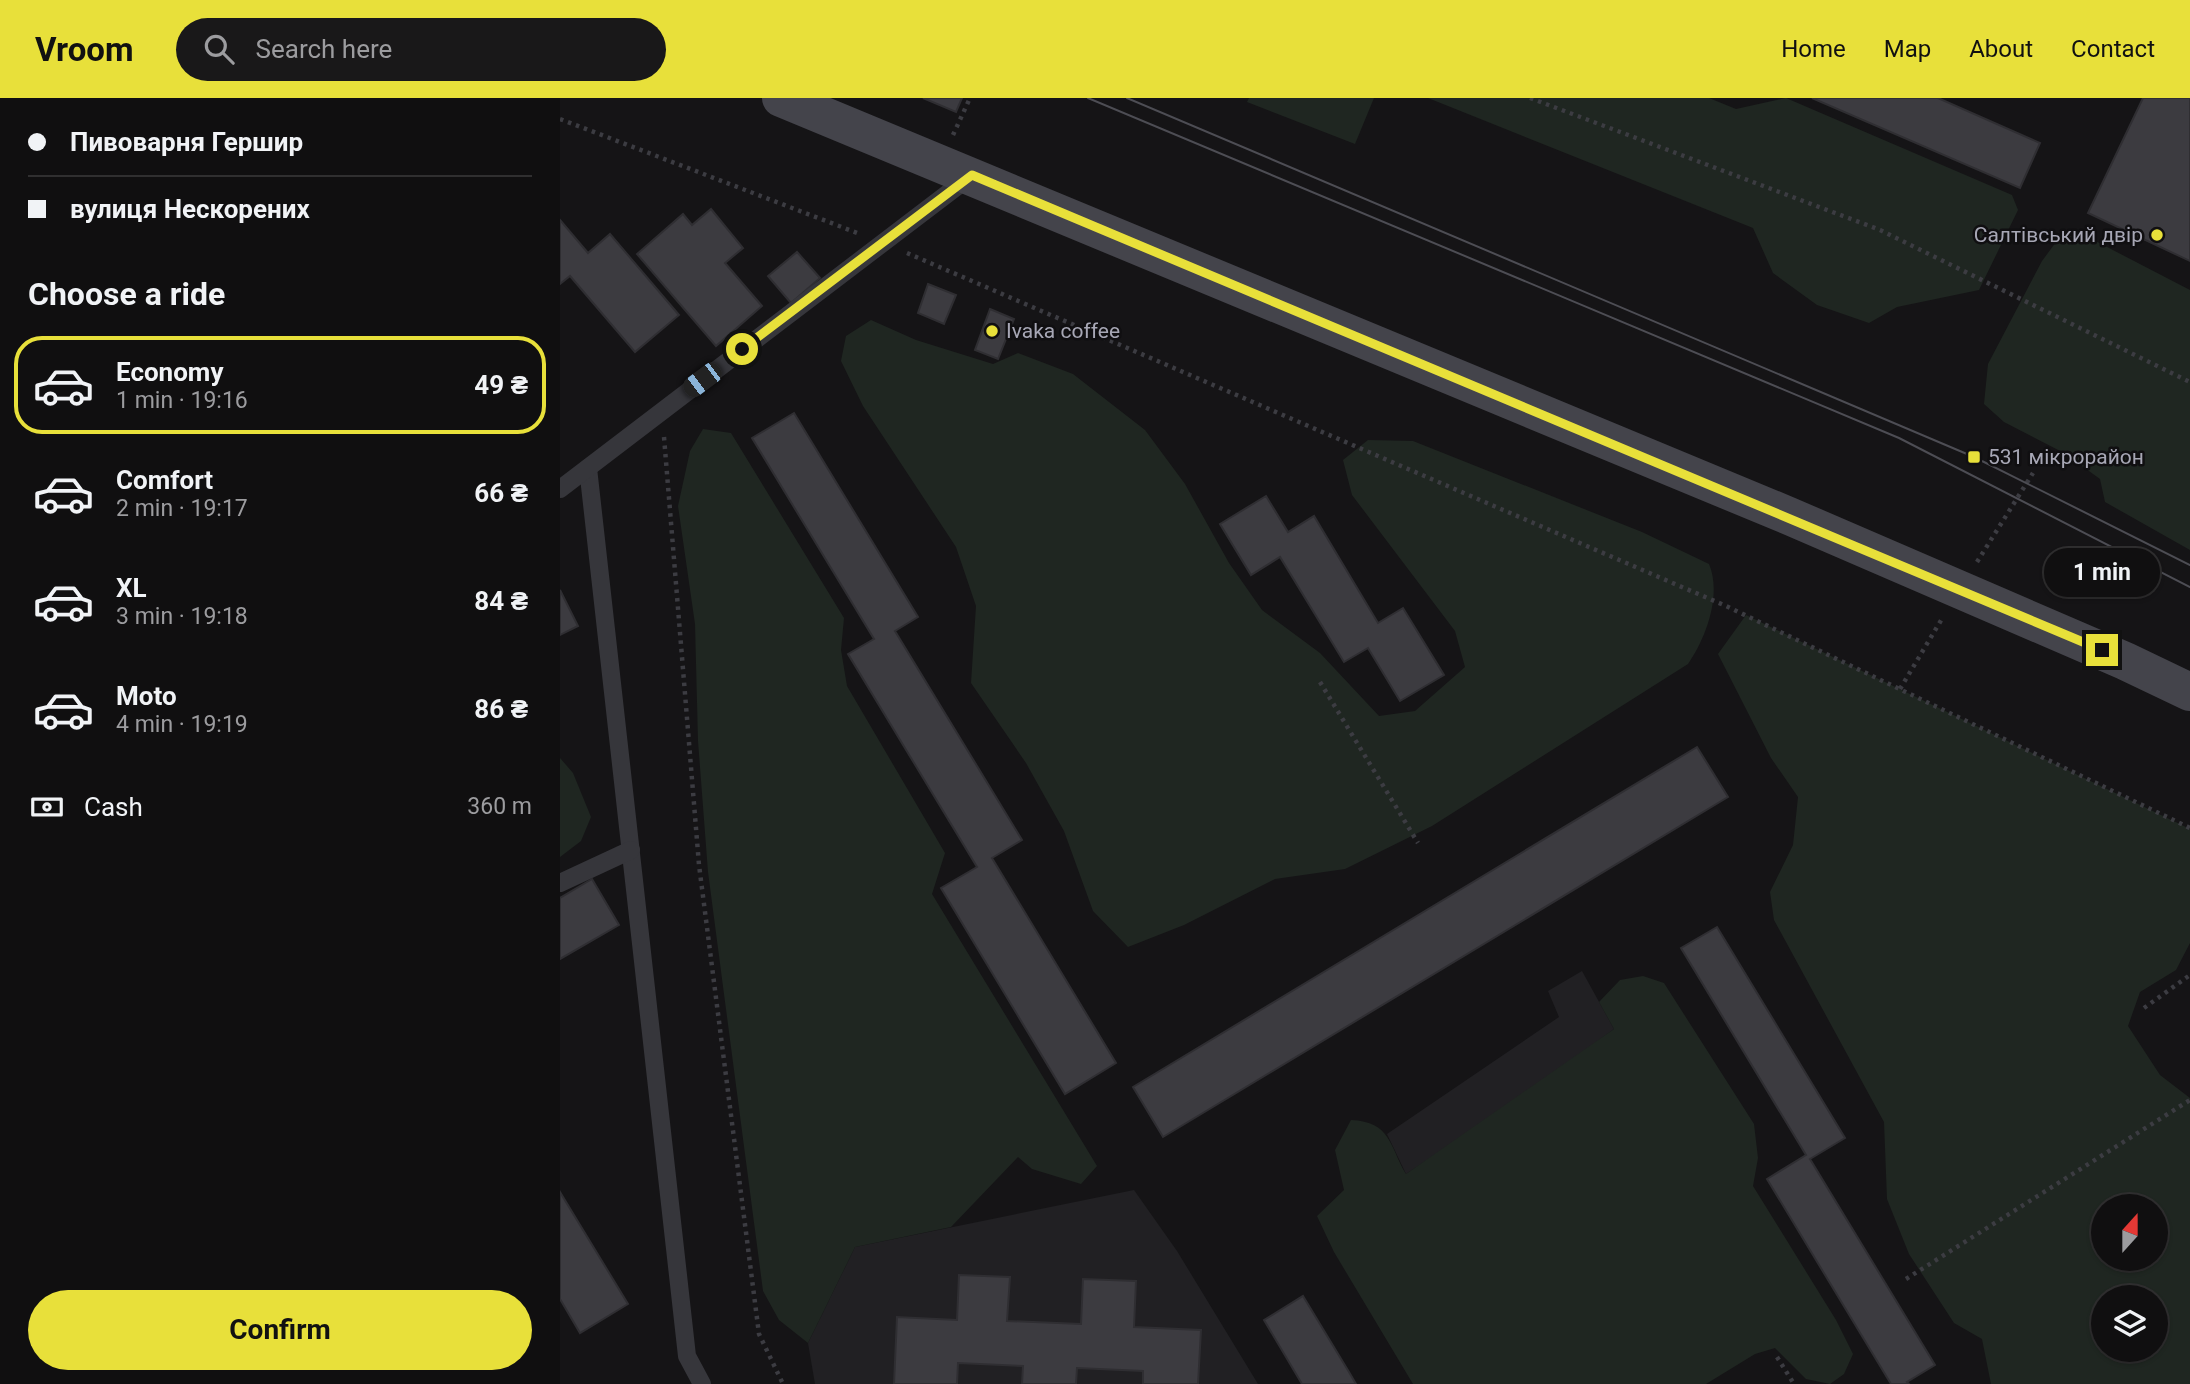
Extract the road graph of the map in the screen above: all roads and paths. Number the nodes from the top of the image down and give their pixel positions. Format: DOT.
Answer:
graph roads {
  1 [pos="781,98"];
  2 [pos="970,98"];
  3 [pos="1530,98"];
  4 [pos="560,119"];
  5 [pos="949,142"];
  6 [pos="972,175"];
  7 [pos="885,243"];
  8 [pos="2190,381"];
  9 [pos="662,411"];
  10 [pos="588,468"];
  11 [pos="2033,473"];
  12 [pos="560,489"];
  13 [pos="1976,564"];
  14 [pos="1944,616"];
  15 [pos="1320,682"];
  16 [pos="1900,689"];
  17 [pos="2190,692"];
  18 [pos="2190,828"];
  19 [pos="1418,844"];
  20 [pos="631,850"];
  21 [pos="560,883"];
  22 [pos="2190,975"];
  23 [pos="2144,1008"];
  24 [pos="2190,1100"];
  25 [pos="1906,1279"];
  26 [pos="1777,1357"];
  27 [pos="702,1384"];
  28 [pos="783,1384"];
  29 [pos="1794,1384"];
  1 -- 6 [label="main road"];
  2 -- 5 [label="path"];
  3 -- 8 [label="path"];
  4 -- 7 [label="path"];
  6 -- 7 [label="lane"];
  6 -- 17 [label="main road"];
  7 -- 9 [label="lane"];
  7 -- 16 [label="path"];
  9 -- 10 [label="lane"];
  9 -- 28 [label="path"];
  10 -- 12 [label="lane"];
  10 -- 20 [label="lane"];
  11 -- 13 [label="path"];
  14 -- 16 [label="path"];
  15 -- 19 [label="path"];
  16 -- 18 [label="path"];
  20 -- 21 [label="lane"];
  20 -- 27 [label="lane"];
  22 -- 23 [label="path"];
  24 -- 25 [label="path"];
  26 -- 29 [label="path"];
}
